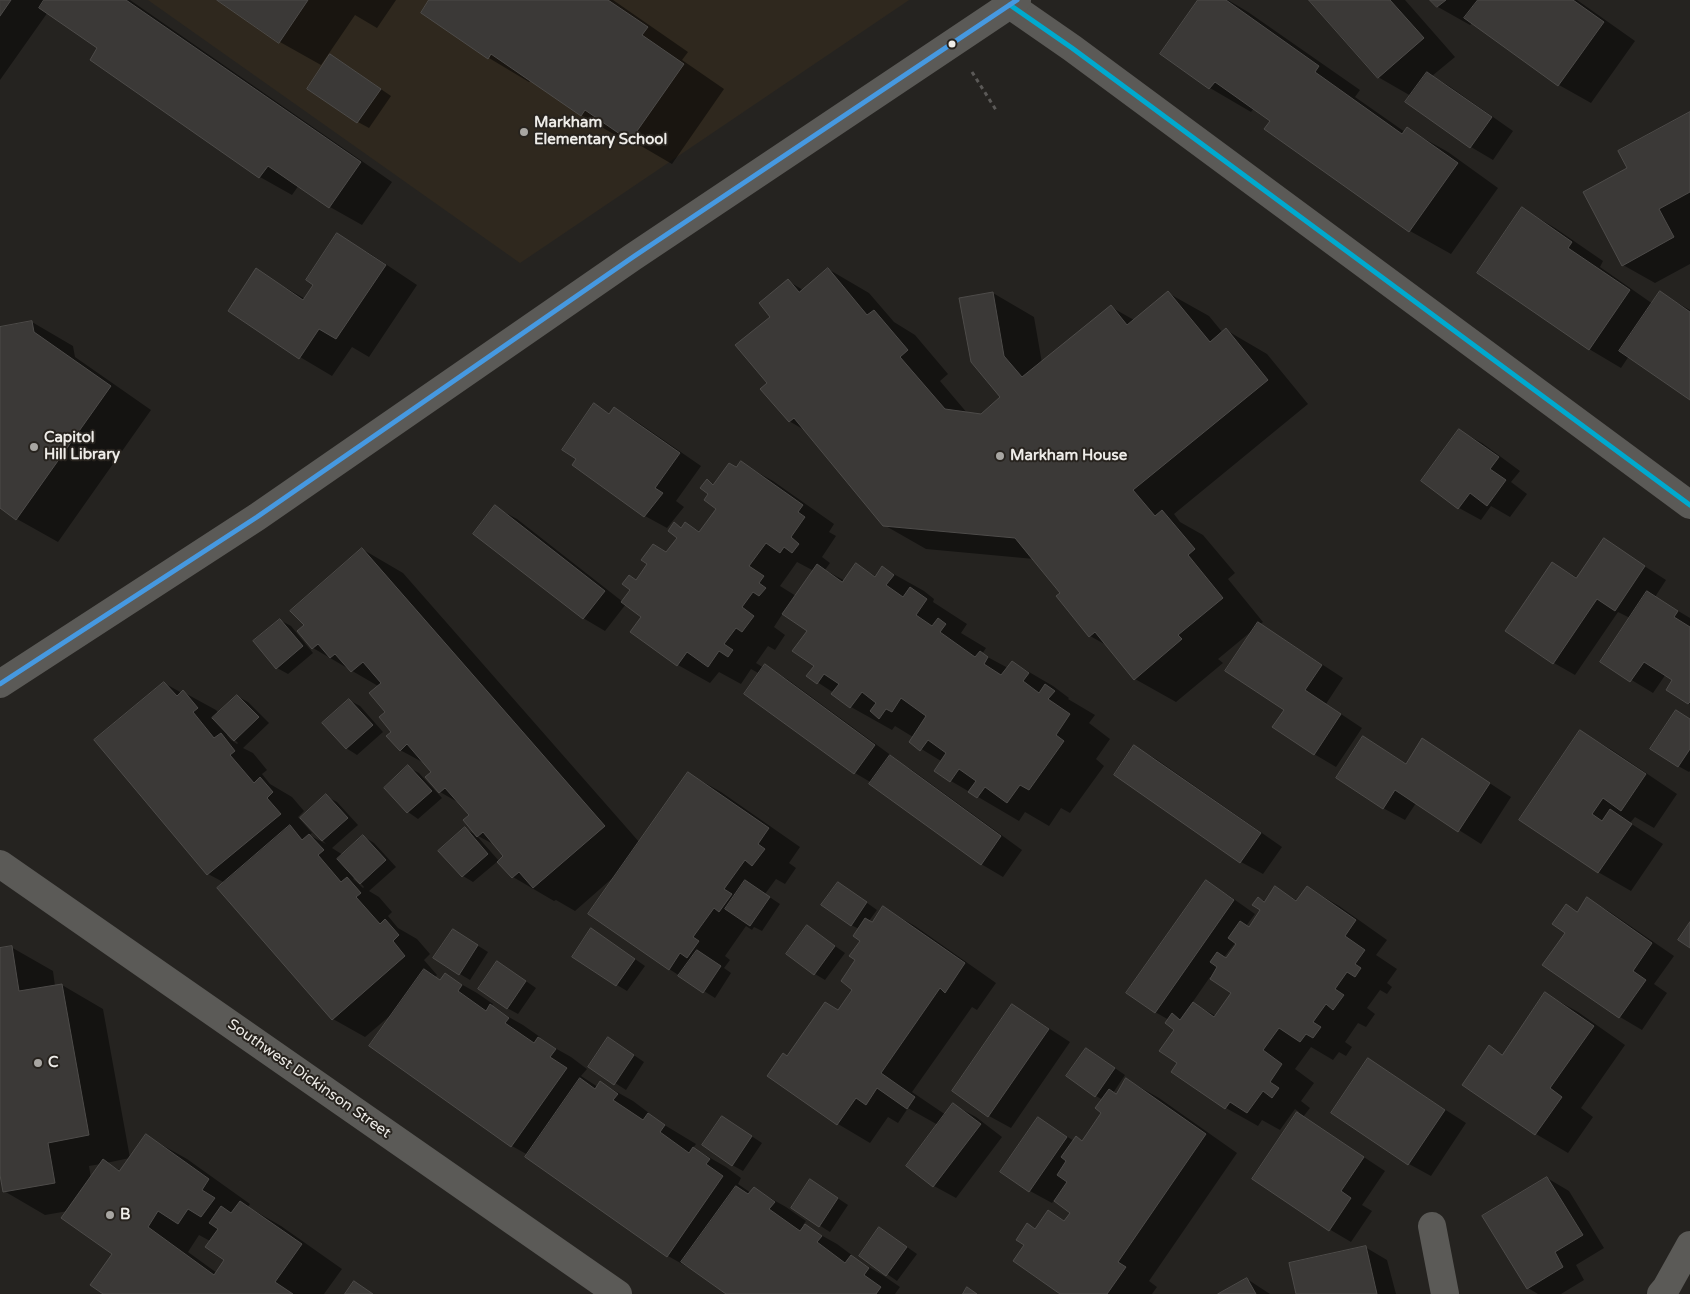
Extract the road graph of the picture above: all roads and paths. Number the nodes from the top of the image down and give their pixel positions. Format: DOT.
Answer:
graph roads {
  1 [pos="1014,2"];
  2 [pos="953,43"];
  3 [pos="996,110"];
  4 [pos="1690,505"];
  5 [pos="0,684"];
  6 [pos="0,864"];
  7 [pos="1432,1226"];
  8 [pos="1690,1245"];
  9 [pos="618,1294"];
  10 [pos="1445,1294"];
  11 [pos="1661,1294"];
  1 -- 2 [label="street"];
  1 -- 4 [label="street"];
  2 -- 3 [label="path"];
  2 -- 5 [label="street"];
  6 -- 9 [label="street, Southwest Dickinson Street"];
  7 -- 10 [label="street"];
  8 -- 11 [label="street"];
}
